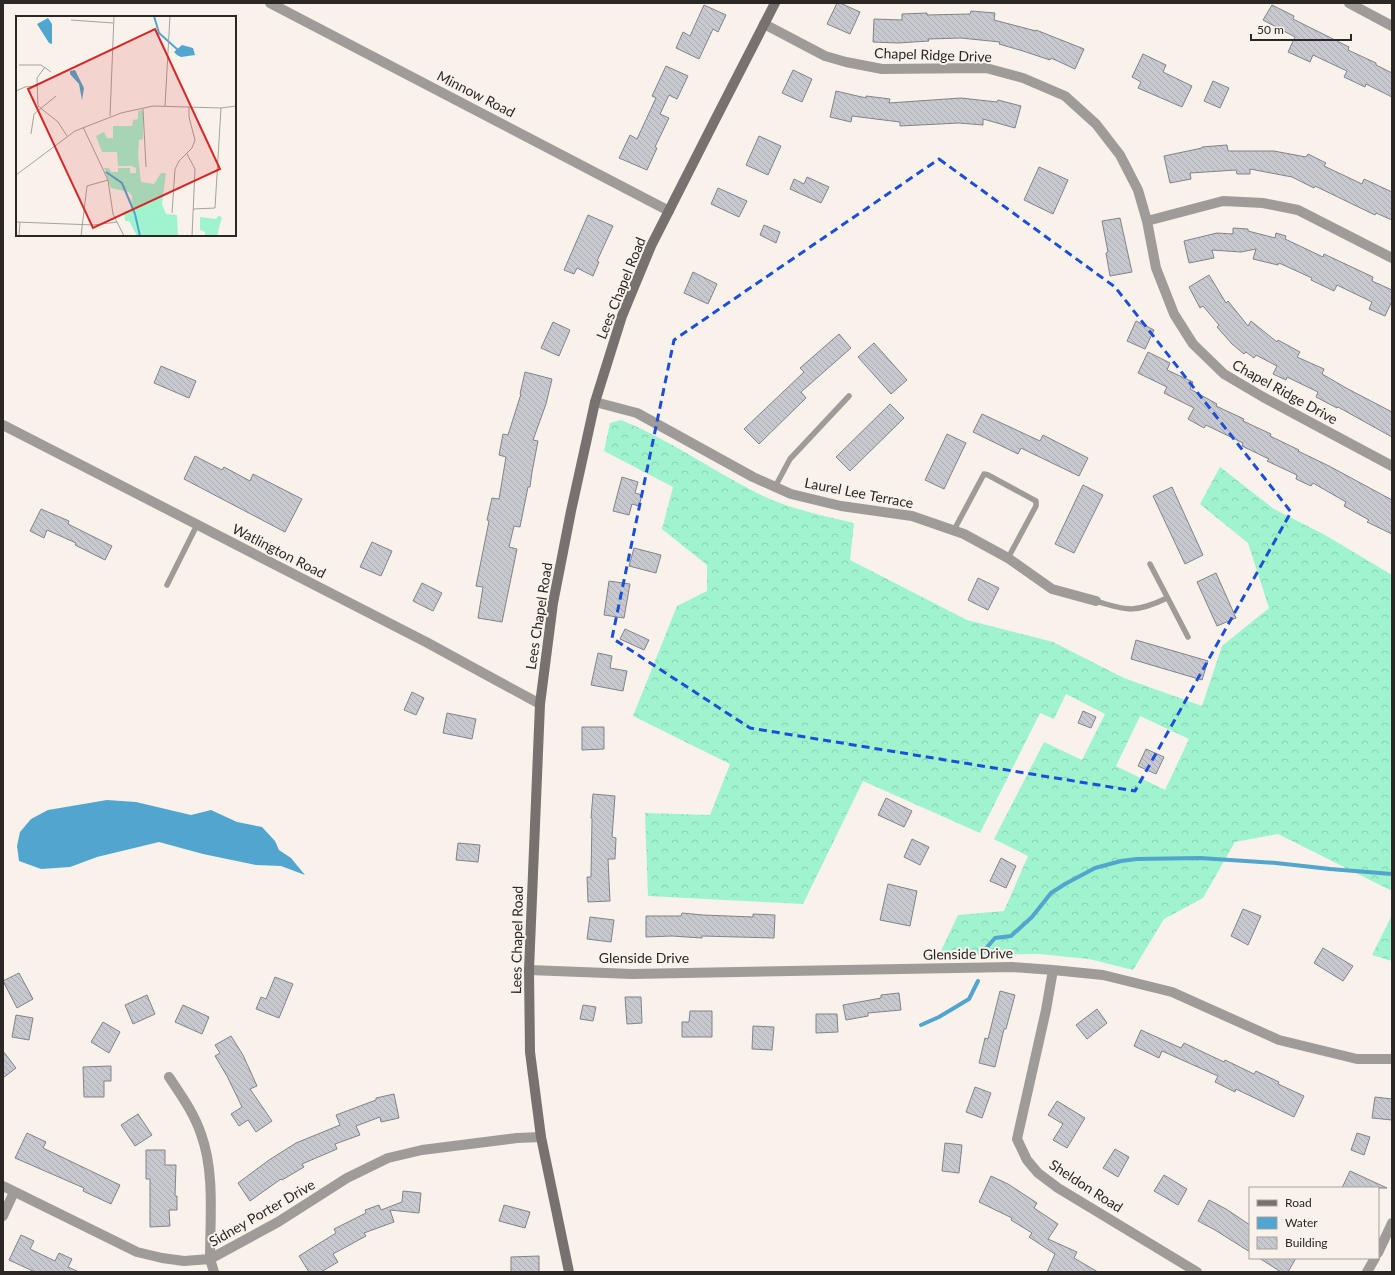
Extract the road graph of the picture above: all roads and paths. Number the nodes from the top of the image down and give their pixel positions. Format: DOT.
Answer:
graph roads {
  1 [pos="270,3"];
  2 [pos="775,3"];
  3 [pos="1349,3"];
  4 [pos="764,24"];
  5 [pos="1392,26"];
  6 [pos="669,211"];
  7 [pos="1147,220"];
  8 [pos="1392,258"];
  9 [pos="850,396"];
  10 [pos="595,402"];
  11 [pos="3,425"];
  12 [pos="1392,466"];
  13 [pos="775,487"];
  14 [pos="197,525"];
  15 [pos="954,530"];
  16 [pos="1008,558"];
  17 [pos="1150,564"];
  18 [pos="167,585"];
  19 [pos="1167,598"];
  20 [pos="1096,601"];
  21 [pos="1188,637"];
  22 [pos="540,704"];
  23 [pos="529,970"];
  24 [pos="1053,970"];
  25 [pos="1392,1060"];
  26 [pos="169,1077"];
  27 [pos="541,1137"];
  28 [pos="3,1186"];
  29 [pos="14,1192"];
  30 [pos="3,1216"];
  31 [pos="1392,1223"];
  32 [pos="1379,1252"];
  33 [pos="210,1259"];
  34 [pos="1374,1259"];
  35 [pos="214,1272"];
  36 [pos="569,1272"];
  37 [pos="1197,1272"];
  38 [pos="1367,1272"];
  1 -- 6 [label="street, Minnow Road"];
  2 -- 4 [label="main road, Lees Chapel Road"];
  3 -- 5 [label="street"];
  4 -- 6 [label="main road, Lees Chapel Road"];
  4 -- 7 [label="street, Chapel Ridge Drive"];
  6 -- 10 [label="main road, Lees Chapel Road"];
  7 -- 8 [label="street"];
  7 -- 12 [label="street, Chapel Ridge Drive"];
  9 -- 13 [label="lane"];
  10 -- 13 [label="street, Laurel Lee Terrace"];
  10 -- 22 [label="main road, Lees Chapel Road"];
  11 -- 14 [label="street, Watlington Road"];
  13 -- 15 [label="street, Laurel Lee Terrace"];
  14 -- 18 [label="lane"];
  14 -- 22 [label="street, Watlington Road"];
  15 -- 16 [label="street, Laurel Lee Terrace"];
  15 -- 16 [label="lane"];
  16 -- 20 [label="street, Laurel Lee Terrace"];
  17 -- 19 [label="lane"];
  19 -- 20 [label="lane"];
  19 -- 21 [label="lane"];
  22 -- 23 [label="main road, Lees Chapel Road"];
  23 -- 24 [label="street, Glenside Drive"];
  23 -- 27 [label="main road, Lees Chapel Road"];
  24 -- 25 [label="street, Glenside Drive"];
  24 -- 37 [label="street, Sheldon Road"];
  26 -- 33 [label="street"];
  27 -- 33 [label="street, Sidney Porter Drive"];
  27 -- 36 [label="main road, Lees Chapel Road"];
  28 -- 29 [label="street, Sidney Porter Drive"];
  29 -- 30 [label="street"];
  29 -- 33 [label="street, Sidney Porter Drive"];
  31 -- 32 [label="street"];
  33 -- 35 [label="street"];
  34 -- 38 [label="street"];
}
